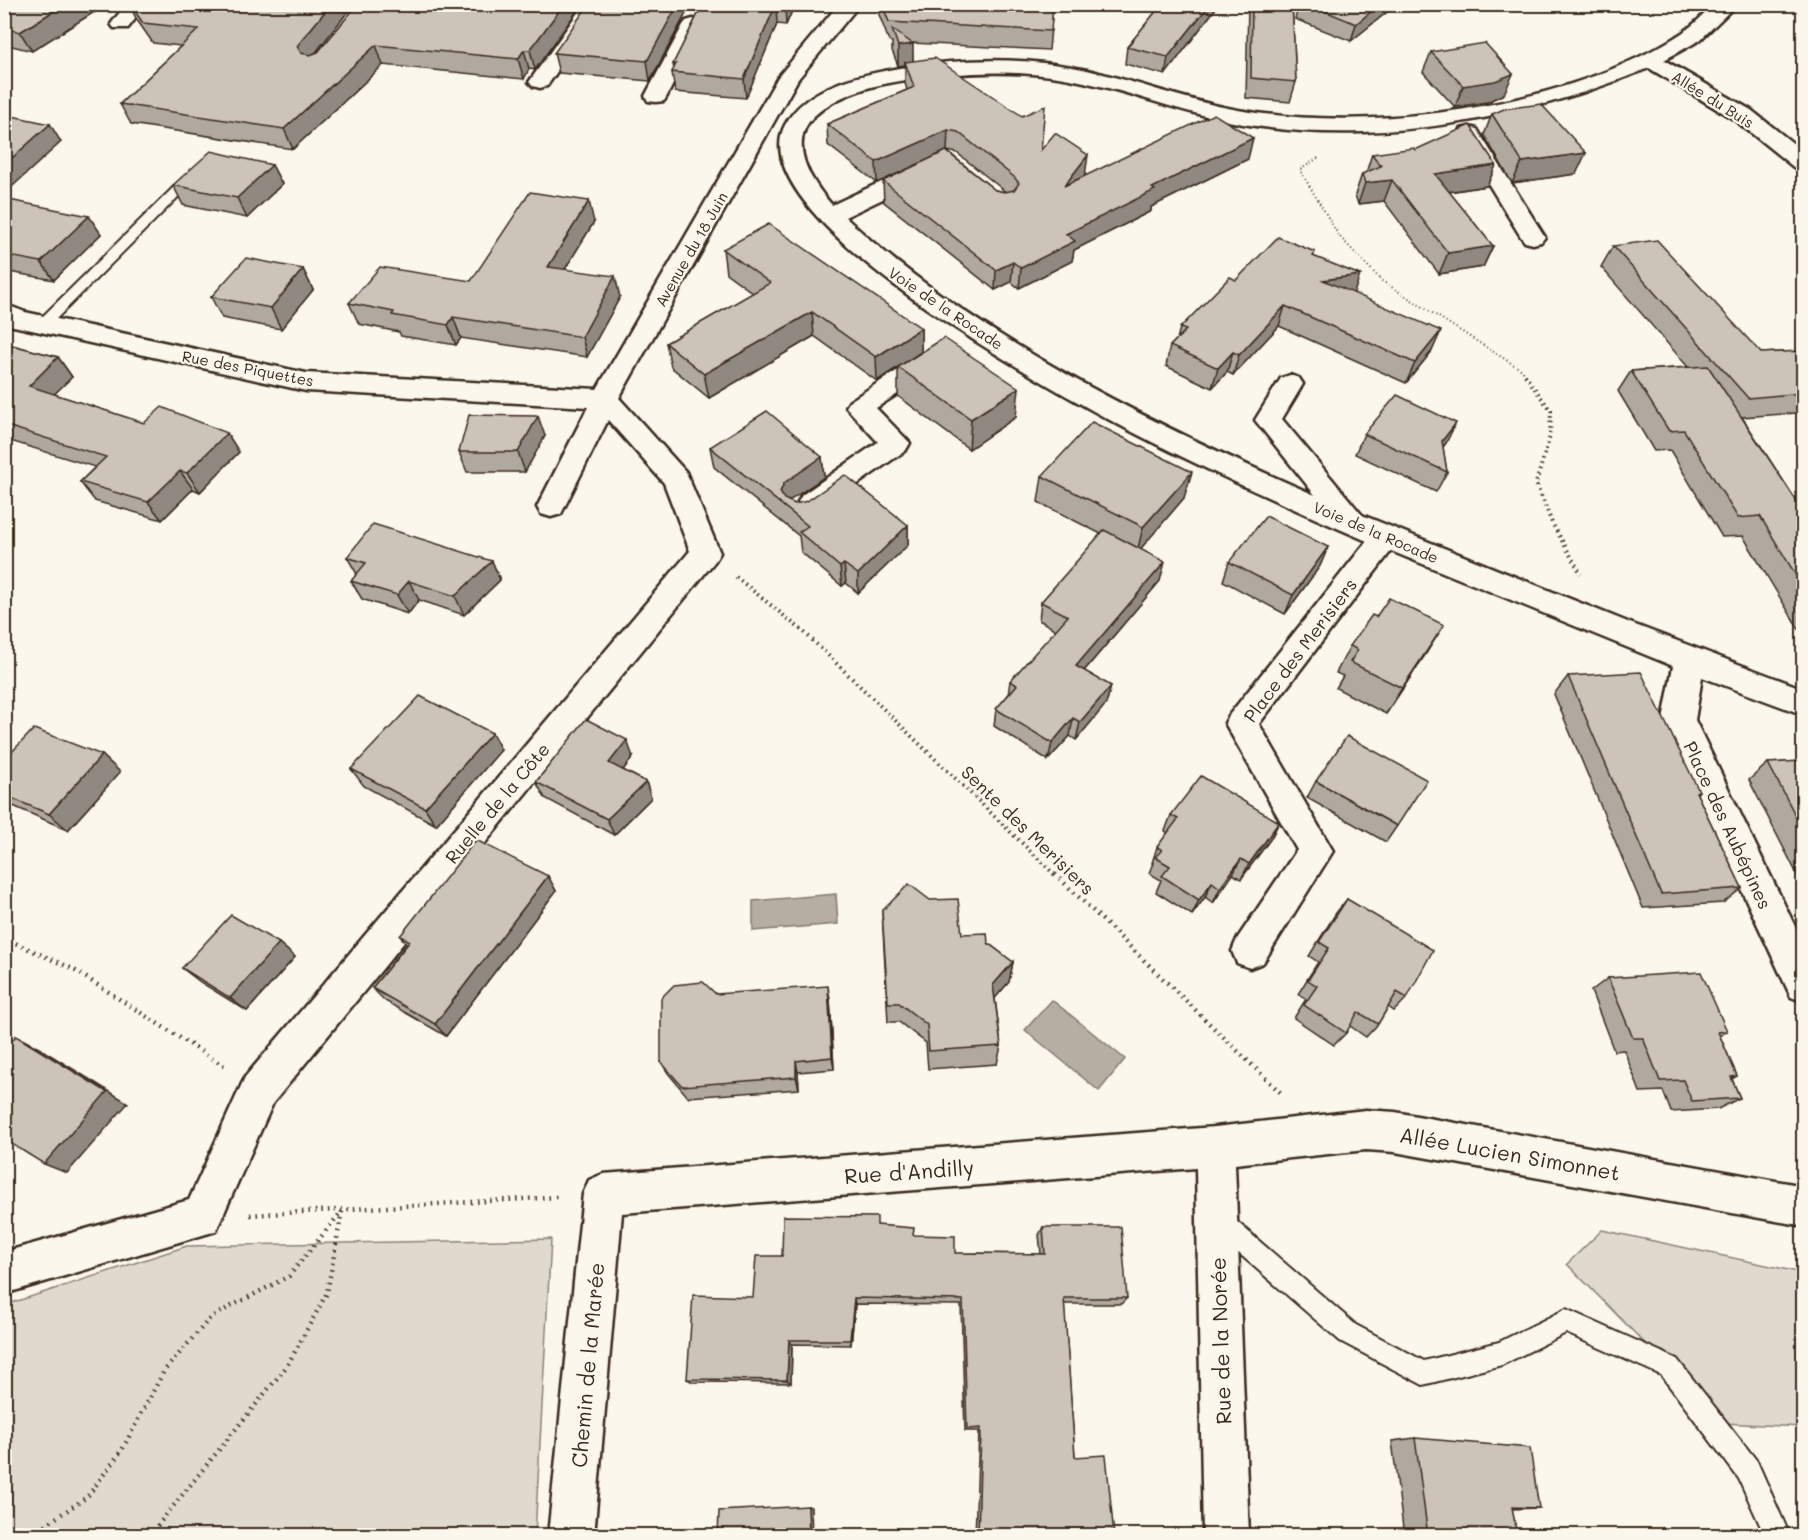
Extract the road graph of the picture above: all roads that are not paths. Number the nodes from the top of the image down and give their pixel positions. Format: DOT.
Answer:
graph roads {
  1 [pos="137,4"];
  2 [pos="601,4"];
  3 [pos="850,4"];
  4 [pos="1727,4"];
  5 [pos="703,5"];
  6 [pos="121,24"];
  7 [pos="1649,60"];
  8 [pos="540,82"];
  9 [pos="656,96"];
  10 [pos="1461,116"];
  11 [pos="948,160"];
  12 [pos="1803,164"];
  13 [pos="187,181"];
  14 [pos="829,216"];
  15 [pos="1533,237"];
  16 [pos="4,312"];
  17 [pos="43,324"];
  18 [pos="977,331"];
  19 [pos="1290,384"];
  20 [pos="605,399"];
  21 [pos="551,507"];
  22 [pos="798,511"];
  23 [pos="1354,524"];
  24 [pos="1386,537"];
  25 [pos="1689,662"];
  26 [pos="1803,702"];
  27 [pos="1250,951"];
  28 [pos="1803,985"];
  29 [pos="1215,1147"];
  30 [pos="603,1194"];
  31 [pos="1803,1206"];
  32 [pos="1217,1219"];
  33 [pos="4,1274"];
  34 [pos="571,1536"];
  35 [pos="1226,1536"];
  36 [pos="1778,1536"];
  1 -- 6 [label="street"];
  2 -- 8 [label="street"];
  3 -- 20 [label="street, Avenue du 18 Juin"];
  4 -- 7 [label="street, Voie de la Rocade"];
  5 -- 9 [label="street"];
  7 -- 10 [label="street, Voie de la Rocade"];
  7 -- 12 [label="street, Allée du Buis"];
  10 -- 14 [label="street, Voie de la Rocade"];
  10 -- 15 [label="street"];
  11 -- 14 [label="street"];
  13 -- 17 [label="lane"];
  14 -- 18 [label="street, Voie de la Rocade"];
  16 -- 17 [label="street, Rue des Piquettes"];
  17 -- 20 [label="street, Rue des Piquettes"];
  18 -- 22 [label="street"];
  18 -- 23 [label="street, Voie de la Rocade"];
  19 -- 23 [label="street"];
  20 -- 21 [label="street, Avenue du 18 Juin"];
  20 -- 33 [label="street, Ruelle de la Côte"];
  23 -- 24 [label="street, Voie de la Rocade"];
  24 -- 25 [label="street, Voie de la Rocade"];
  24 -- 27 [label="street, Place des Merisiers"];
  25 -- 26 [label="street, Voie de la Rocade"];
  25 -- 28 [label="street, Place des Aubépines"];
  29 -- 30 [label="street, Rue d'Andilly"];
  29 -- 31 [label="street, Allée Lucien Simonnet"];
  29 -- 32 [label="street, Rue de la Norée"];
  30 -- 34 [label="street, Chemin de la Marée"];
  32 -- 35 [label="street, Rue de la Norée"];
  32 -- 36 [label="lane"];
}
